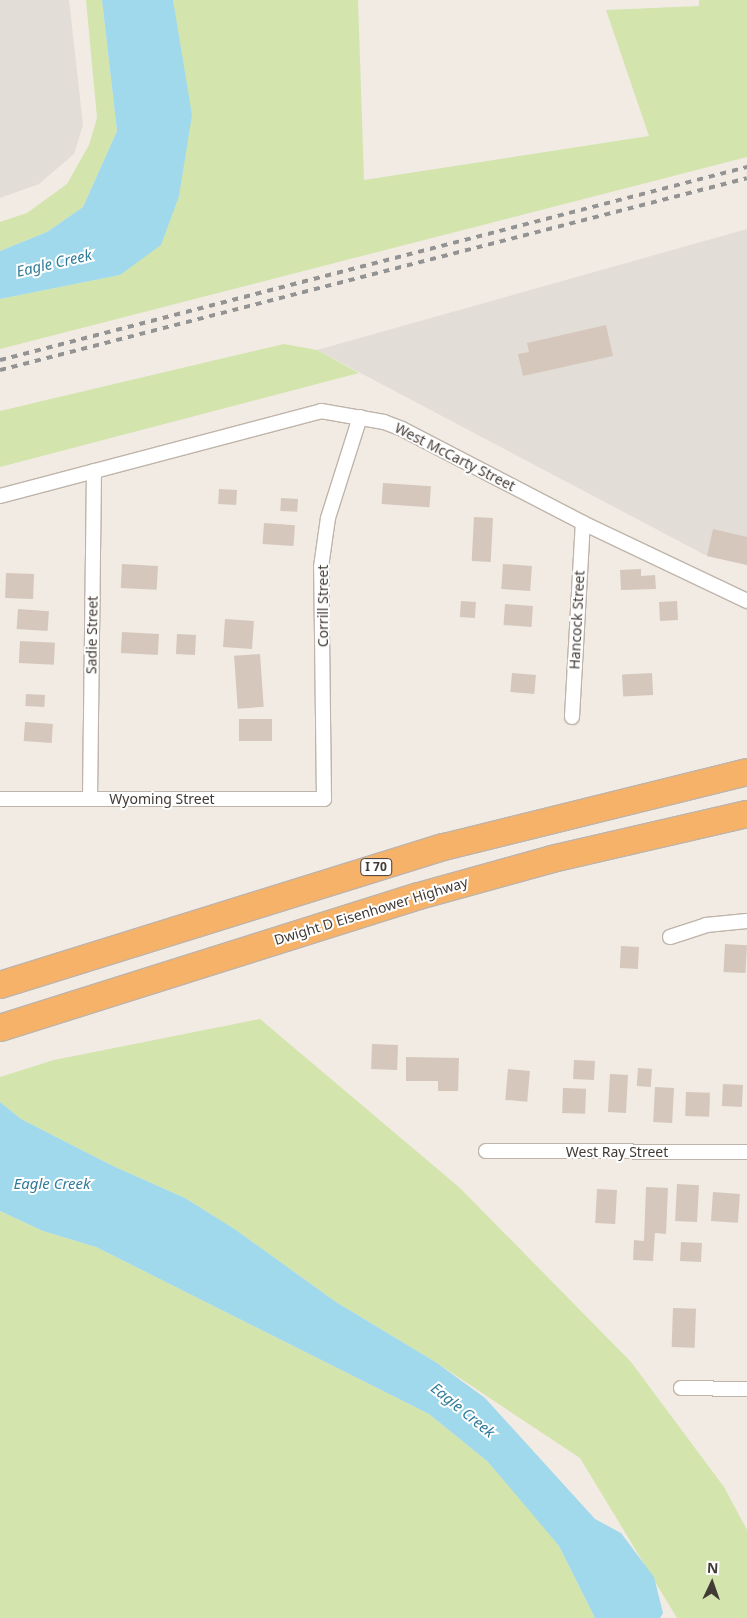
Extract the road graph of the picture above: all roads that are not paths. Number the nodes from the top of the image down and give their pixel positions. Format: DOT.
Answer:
graph roads {
  1 [pos="360,417"];
  2 [pos="94,471"];
  3 [pos="0,496"];
  4 [pos="583,522"];
  5 [pos="747,601"];
  6 [pos="572,717"];
  7 [pos="747,772"];
  8 [pos="0,799"];
  9 [pos="90,799"];
  10 [pos="324,799"];
  11 [pos="747,814"];
  12 [pos="747,921"];
  13 [pos="670,937"];
  14 [pos="5,983"];
  15 [pos="0,1028"];
  16 [pos="486,1151"];
  17 [pos="747,1152"];
  18 [pos="681,1388"];
  19 [pos="747,1389"];
  1 -- 2 [label="street, West McCarty Street"];
  1 -- 4 [label="street, West McCarty Street"];
  1 -- 10 [label="street, Corrill Street"];
  2 -- 3 [label="street, West McCarty Street"];
  2 -- 9 [label="street, Sadie Street"];
  4 -- 5 [label="street, West McCarty Street"];
  4 -- 6 [label="street, Hancock Street"];
  7 -- 14 [label="highway, I 70"];
  8 -- 9 [label="street, Wyoming Street"];
  9 -- 10 [label="street, Wyoming Street"];
  11 -- 15 [label="highway, Dwight D Eisenhower Highway"];
  12 -- 13 [label="street"];
  16 -- 17 [label="street, West Ray Street"];
  18 -- 19 [label="street"];
}
